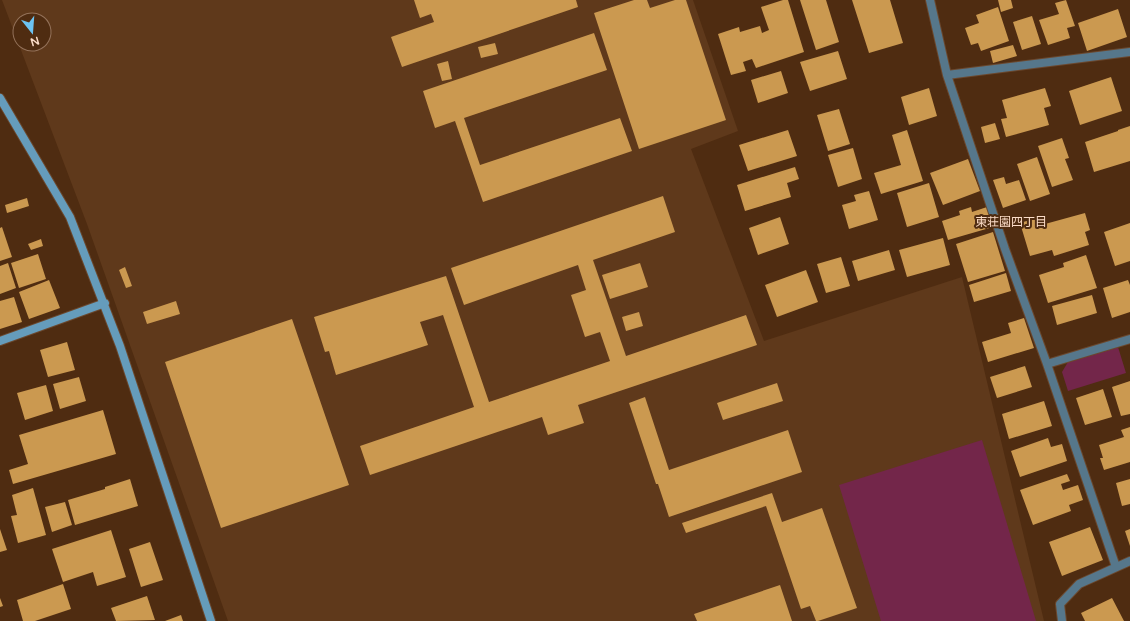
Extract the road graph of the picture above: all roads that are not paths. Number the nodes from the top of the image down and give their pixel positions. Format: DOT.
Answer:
graph roads {
  1 [pos="930,0"];
  2 [pos="1130,52"];
  3 [pos="947,75"];
  4 [pos="0,98"];
  5 [pos="105,304"];
  6 [pos="1130,339"];
  7 [pos="0,341"];
  8 [pos="1047,364"];
  9 [pos="1130,561"];
  10 [pos="1116,567"];
  11 [pos="211,621"];
  12 [pos="1062,621"];
  1 -- 3 [label="street"];
  2 -- 3 [label="street"];
  3 -- 8 [label="street"];
  4 -- 5 [label="street"];
  5 -- 7 [label="street"];
  5 -- 11 [label="street"];
  6 -- 8 [label="street"];
  8 -- 10 [label="street"];
  9 -- 10 [label="street"];
  10 -- 12 [label="street"];
}
